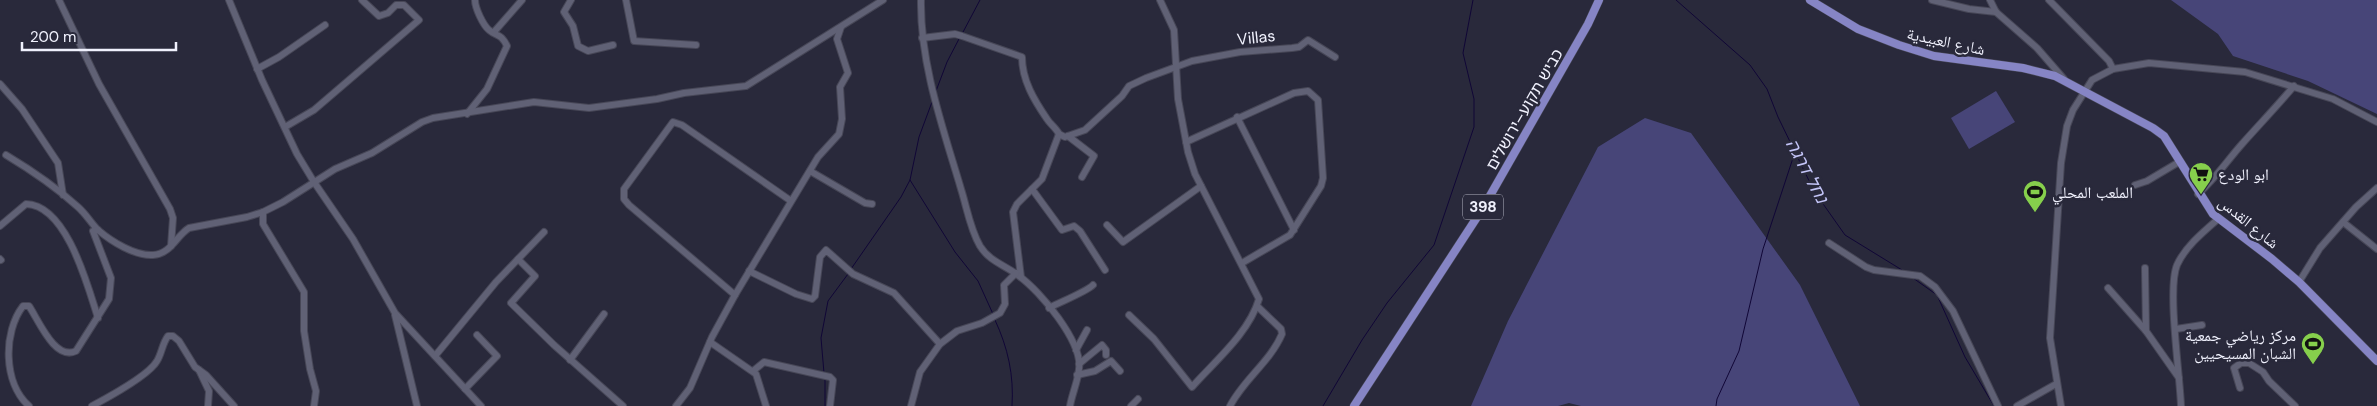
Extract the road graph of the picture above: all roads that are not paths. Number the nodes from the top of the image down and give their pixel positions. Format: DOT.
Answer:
graph roads {
  1 [pos="59,0"];
  2 [pos="229,0"];
  3 [pos="362,0"];
  4 [pos="475,0"];
  5 [pos="522,0"];
  6 [pos="571,0"];
  7 [pos="626,0"];
  8 [pos="920,0"];
  9 [pos="1160,0"];
  10 [pos="1599,0"];
  11 [pos="1810,0"];
  12 [pos="1932,0"];
  13 [pos="1990,0"];
  14 [pos="2049,0"];
  15 [pos="879,1"];
  16 [pos="1996,12"];
  17 [pos="325,25"];
  18 [pos="841,27"];
  19 [pos="494,32"];
  20 [pos="922,38"];
  21 [pos="613,45"];
  22 [pos="696,45"];
  23 [pos="1335,57"];
  24 [pos="1175,67"];
  25 [pos="258,68"];
  26 [pos="2113,69"];
  27 [pos="2064,80"];
  28 [pos="0,84"];
  29 [pos="2294,86"];
  30 [pos="2084,90"];
  31 [pos="467,114"];
  32 [pos="1237,117"];
  33 [pos="2377,122"];
  34 [pos="285,127"];
  35 [pos="1059,134"];
  36 [pos="1068,136"];
  37 [pos="1186,142"];
  38 [pos="6,155"];
  39 [pos="2179,162"];
  40 [pos="810,171"];
  41 [pos="1082,178"];
  42 [pos="314,182"];
  43 [pos="2136,185"];
  44 [pos="1201,186"];
  45 [pos="2377,188"];
  46 [pos="1032,189"];
  47 [pos="2198,194"];
  48 [pos="63,195"];
  49 [pos="791,201"];
  50 [pos="872,204"];
  51 [pos="263,212"];
  52 [pos="2218,219"];
  53 [pos="2343,222"];
  54 [pos="1107,225"];
  55 [pos="0,226"];
  56 [pos="98,230"];
  57 [pos="1294,230"];
  58 [pos="544,232"];
  59 [pos="1829,243"];
  60 [pos="171,246"];
  61 [pos="2377,249"];
  62 [pos="518,259"];
  63 [pos="1242,264"];
  64 [pos="2145,268"];
  65 [pos="1105,270"];
  66 [pos="749,271"];
  67 [pos="1018,275"];
  68 [pos="2299,282"];
  69 [pos="1093,285"];
  70 [pos="2108,288"];
  71 [pos="735,295"];
  72 [pos="1257,306"];
  73 [pos="1049,308"];
  74 [pos="395,313"];
  75 [pos="604,314"];
  76 [pos="1129,315"];
  77 [pos="98,318"];
  78 [pos="2202,326"];
  79 [pos="2176,329"];
  80 [pos="1087,330"];
  81 [pos="2146,331"];
  82 [pos="477,335"];
  83 [pos="710,342"];
  84 [pos="940,344"];
  85 [pos="1076,350"];
  86 [pos="1106,355"];
  87 [pos="435,356"];
  88 [pos="570,360"];
  89 [pos="2377,361"];
  90 [pos="1079,364"];
  91 [pos="198,369"];
  92 [pos="753,371"];
  93 [pos="1120,372"];
  94 [pos="1077,375"];
  95 [pos="2180,379"];
  96 [pos="2056,384"];
  97 [pos="2240,388"];
  98 [pos="465,389"];
  99 [pos="1138,399"];
  100 [pos="28,406"];
  101 [pos="92,406"];
  102 [pos="208,406"];
  103 [pos="234,406"];
  104 [pos="314,406"];
  105 [pos="417,406"];
  106 [pos="481,406"];
  107 [pos="623,406"];
  108 [pos="676,406"];
  109 [pos="766,406"];
  110 [pos="830,406"];
  111 [pos="911,406"];
  112 [pos="1070,406"];
  113 [pos="1131,406"];
  114 [pos="1230,406"];
  115 [pos="1354,406"];
  116 [pos="1998,406"];
  117 [pos="2017,406"];
  118 [pos="2061,406"];
  119 [pos="2181,406"];
  120 [pos="2295,406"];
  1 -- 60 [label="street"];
  2 -- 25 [label="street"];
  3 -- 34 [label="street"];
  4 -- 19 [label="street"];
  5 -- 19 [label="street"];
  6 -- 21 [label="street"];
  7 -- 22 [label="street"];
  8 -- 20 [label="street"];
  9 -- 24 [label="street"];
  10 -- 115 [label="main road, כביש תקוע–ירושלים / 398"];
  11 -- 27 [label="main road, شارع العبيدية"];
  12 -- 16 [label="street"];
  13 -- 16 [label="street"];
  14 -- 26 [label="street"];
  15 -- 18 [label="street"];
  16 -- 27 [label="street"];
  17 -- 25 [label="street"];
  18 -- 31 [label="street"];
  18 -- 40 [label="street"];
  19 -- 31 [label="street"];
  20 -- 35 [label="street"];
  20 -- 67 [label="street"];
  23 -- 24 [label="street, Villas"];
  24 -- 36 [label="street"];
  24 -- 37 [label="street"];
  25 -- 34 [label="street"];
  26 -- 29 [label="street"];
  26 -- 30 [label="street"];
  27 -- 30 [label="main road, شارع العبيدية"];
  28 -- 48 [label="street"];
  29 -- 33 [label="street"];
  29 -- 47 [label="street"];
  30 -- 39 [label="main road, شارع القدس"];
  30 -- 96 [label="street"];
  31 -- 42 [label="street"];
  32 -- 37 [label="street"];
  32 -- 57 [label="street"];
  32 -- 57 [label="street"];
  34 -- 42 [label="street"];
  35 -- 36 [label="street"];
  35 -- 46 [label="street"];
  36 -- 41 [label="street"];
  37 -- 44 [label="street"];
  38 -- 48 [label="street"];
  39 -- 43 [label="street"];
  39 -- 47 [label="main road, شارع القدس"];
  40 -- 49 [label="street"];
  40 -- 50 [label="street"];
  42 -- 51 [label="street"];
  42 -- 74 [label="street"];
  44 -- 54 [label="street"];
  44 -- 63 [label="street"];
  45 -- 53 [label="street"];
  46 -- 65 [label="street"];
  46 -- 67 [label="street"];
  47 -- 52 [label="main road, شارع القدس"];
  48 -- 56 [label="street"];
  49 -- 66 [label="street"];
  49 -- 71 [label="street"];
  51 -- 60 [label="street"];
  51 -- 104 [label="street"];
  52 -- 68 [label="main road, شارع القدس"];
  52 -- 79 [label="street"];
  53 -- 61 [label="street"];
  53 -- 68 [label="street"];
  55 -- 77 [label="street"];
  56 -- 60 [label="street"];
  56 -- 77 [label="street"];
  57 -- 63 [label="street"];
  58 -- 62 [label="street"];
  59 -- 116 [label="street"];
  62 -- 87 [label="street"];
  62 -- 88 [label="street"];
  63 -- 72 [label="street"];
  64 -- 81 [label="street"];
  66 -- 71 [label="street"];
  66 -- 84 [label="street"];
  67 -- 73 [label="street"];
  67 -- 84 [label="street"];
  68 -- 89 [label="main road, شارع القدس"];
  69 -- 73 [label="street"];
  70 -- 81 [label="street"];
  71 -- 83 [label="street"];
  72 -- 76 [label="street"];
  72 -- 114 [label="street"];
  73 -- 85 [label="street"];
  74 -- 87 [label="street"];
  74 -- 105 [label="street"];
  75 -- 88 [label="street"];
  77 -- 100 [label="street"];
  78 -- 79 [label="street"];
  79 -- 95 [label="street"];
  80 -- 85 [label="street"];
  81 -- 95 [label="street"];
  82 -- 98 [label="street"];
  83 -- 92 [label="street"];
  83 -- 108 [label="street"];
  84 -- 111 [label="street"];
  85 -- 90 [label="street"];
  86 -- 90 [label="street"];
  87 -- 98 [label="street"];
  88 -- 107 [label="street"];
  90 -- 94 [label="street"];
  91 -- 101 [label="street"];
  91 -- 102 [label="street"];
  91 -- 103 [label="street"];
  92 -- 109 [label="street"];
  92 -- 110 [label="street"];
  93 -- 94 [label="street"];
  94 -- 112 [label="street"];
  95 -- 119 [label="street"];
  96 -- 117 [label="street"];
  96 -- 118 [label="street"];
  97 -- 120 [label="street"];
  98 -- 106 [label="street"];
  99 -- 113 [label="street"];
}
